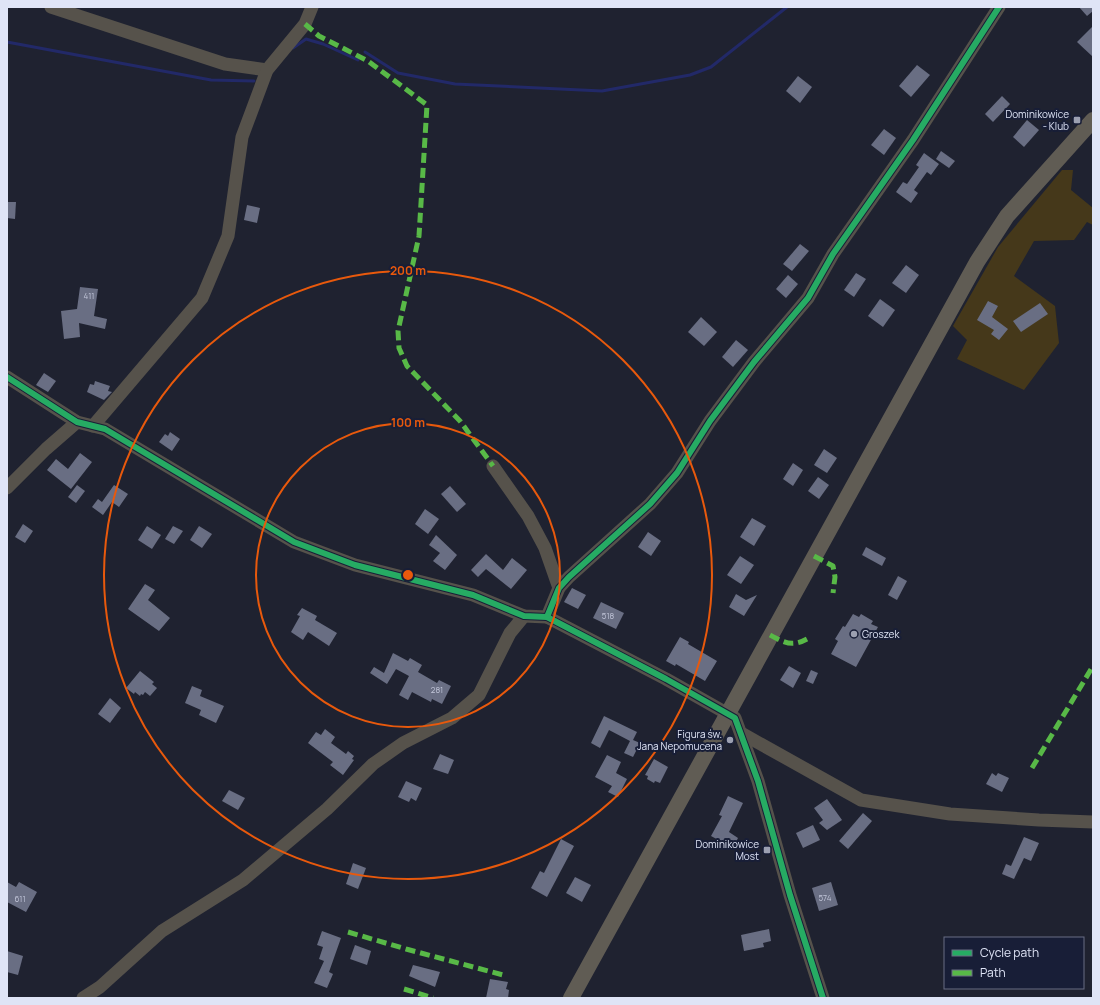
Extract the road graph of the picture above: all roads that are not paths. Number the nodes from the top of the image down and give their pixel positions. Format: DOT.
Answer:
graph roads {
  1 [pos="52,7"];
  2 [pos="312,7"];
  3 [pos="999,7"];
  4 [pos="266,70"];
  5 [pos="1093,120"];
  6 [pos="7,377"];
  7 [pos="77,422"];
  8 [pos="93,426"];
  9 [pos="493,466"];
  10 [pos="7,488"];
  11 [pos="559,588"];
  12 [pos="524,616"];
  13 [pos="547,618"];
  14 [pos="728,714"];
  15 [pos="741,733"];
  16 [pos="1093,822"];
  17 [pos="83,998"];
  18 [pos="571,998"];
  19 [pos="822,998"];
  1 -- 4 [label="street"];
  2 -- 4 [label="street"];
  3 -- 11 [label="street"];
  4 -- 8 [label="street"];
  5 -- 14 [label="main road"];
  6 -- 7 [label="street"];
  7 -- 8 [label="street"];
  7 -- 10 [label="street"];
  8 -- 12 [label="street"];
  9 -- 11 [label="street"];
  11 -- 13 [label="street"];
  12 -- 13 [label="street"];
  12 -- 17 [label="street"];
  13 -- 14 [label="street"];
  14 -- 15 [label="street"];
  14 -- 18 [label="main road"];
  15 -- 16 [label="street"];
  15 -- 19 [label="street"];
}
